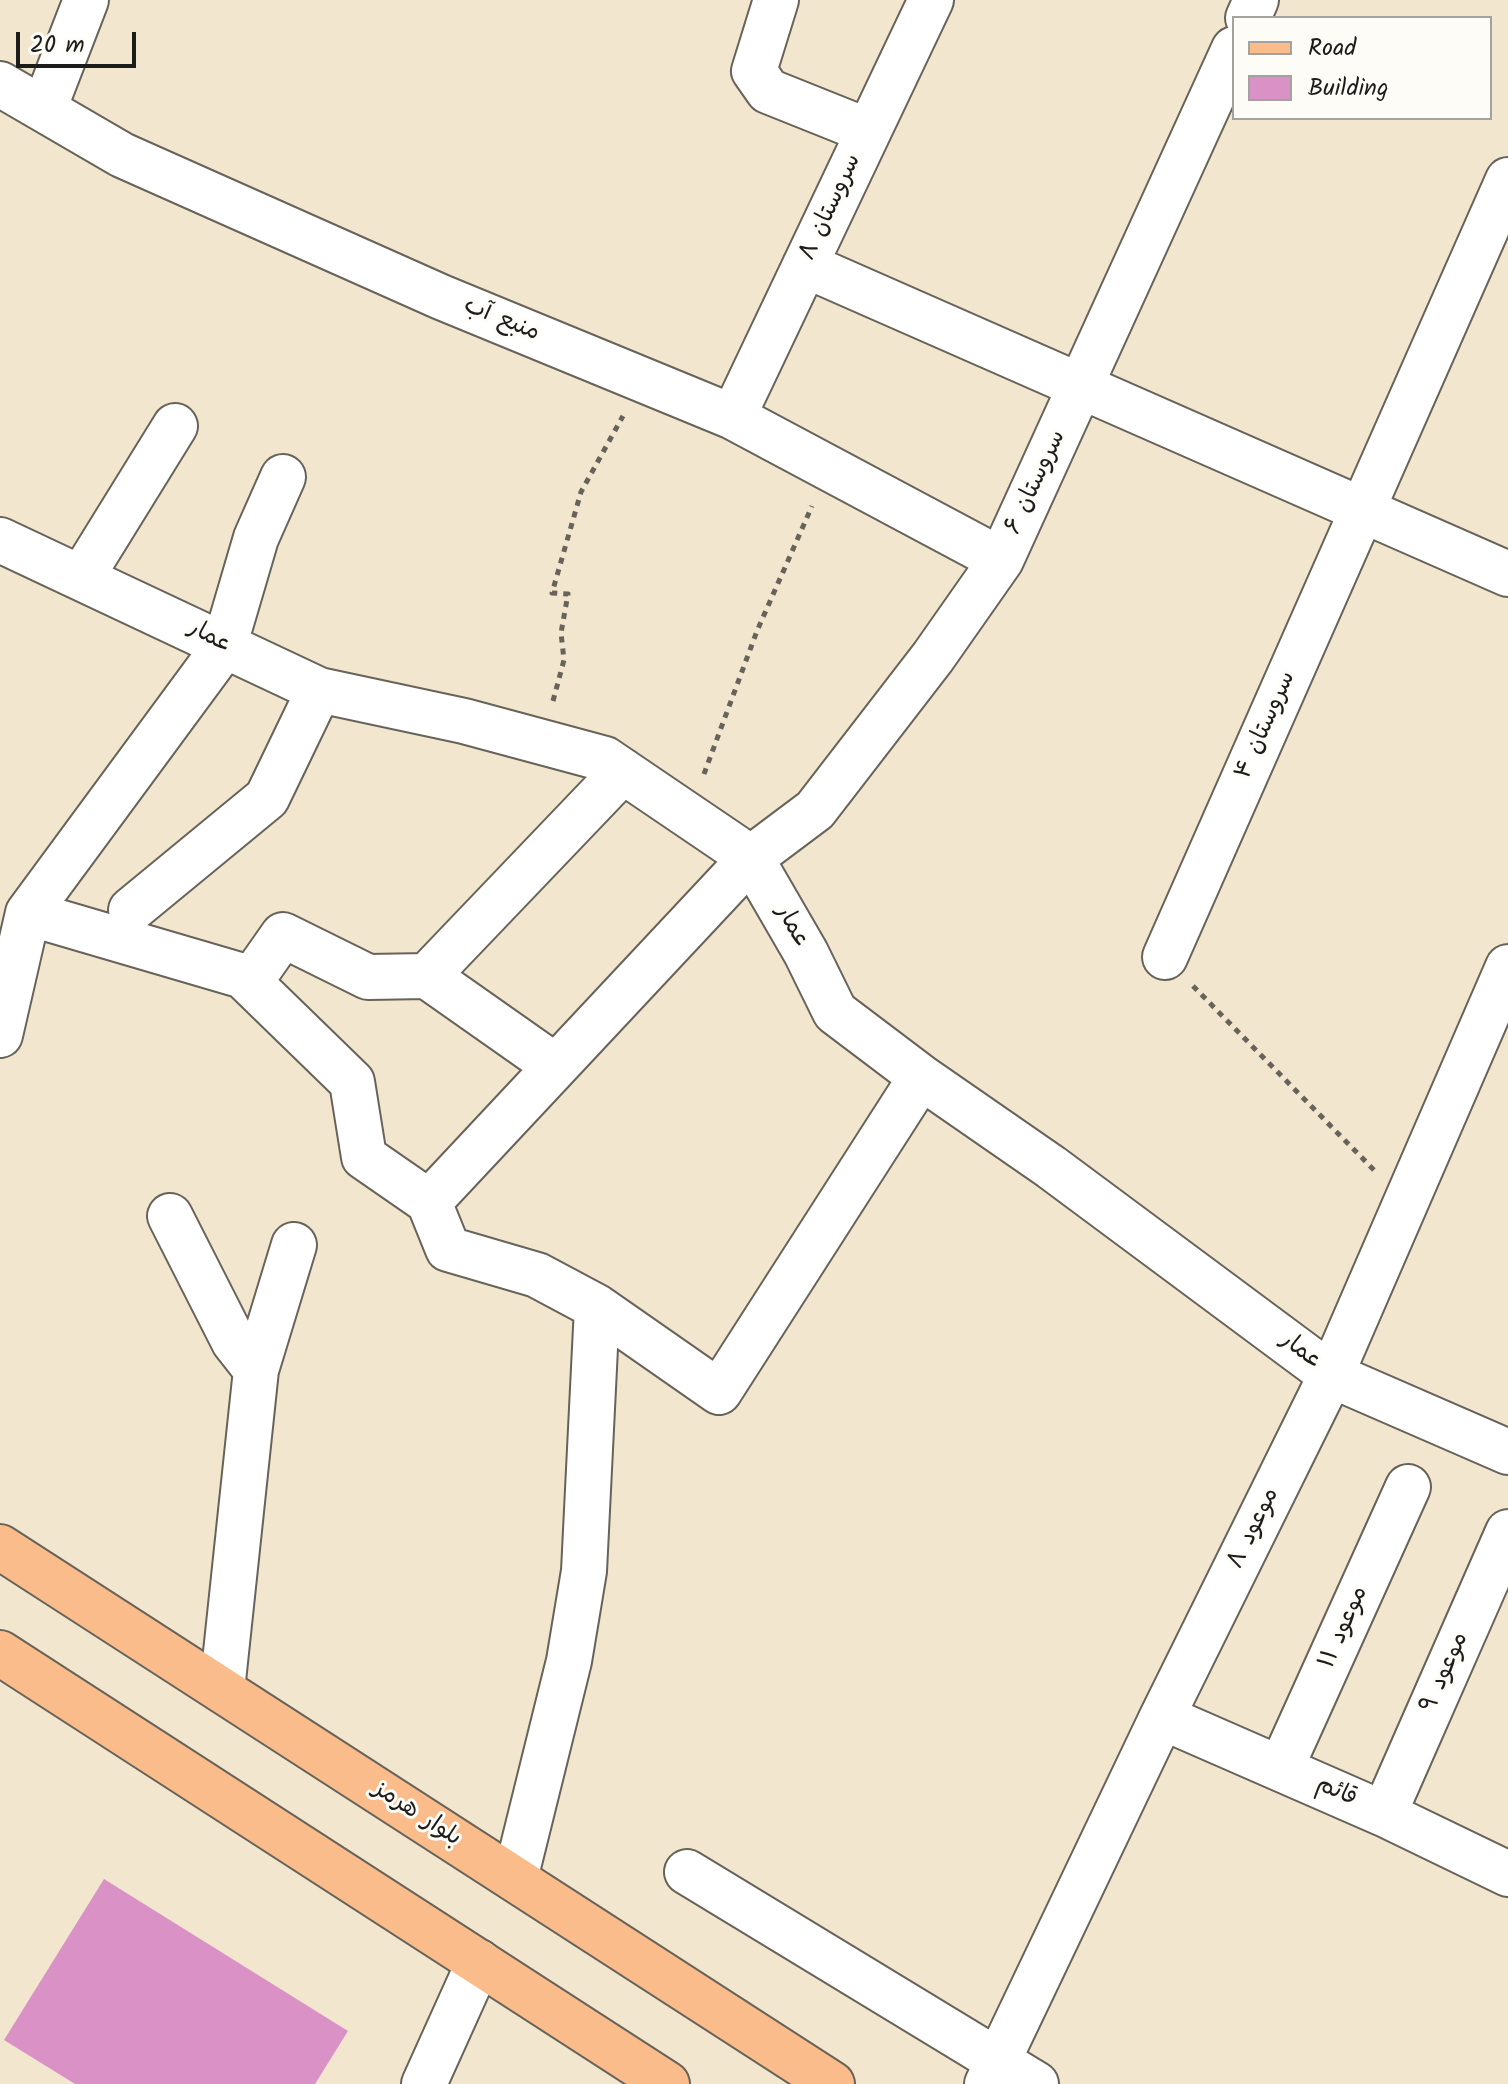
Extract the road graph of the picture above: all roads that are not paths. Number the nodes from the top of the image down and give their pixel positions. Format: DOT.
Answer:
graph roads {
  1 [pos="86,0"];
  2 [pos="776,0"];
  3 [pos="931,0"];
  4 [pos="1232,53"];
  5 [pos="0,84"];
  6 [pos="44,109"];
  7 [pos="868,131"];
  8 [pos="1508,180"];
  9 [pos="805,265"];
  10 [pos="1081,386"];
  11 [pos="733,417"];
  12 [pos="175,426"];
  13 [pos="283,477"];
  14 [pos="1362,509"];
  15 [pos="0,540"];
  16 [pos="1001,560"];
  17 [pos="1508,574"];
  18 [pos="81,578"];
  19 [pos="224,647"];
  20 [pos="319,690"];
  21 [pos="623,771"];
  22 [pos="751,858"];
  23 [pos="131,910"];
  24 [pos="28,913"];
  25 [pos="1165,957"];
  26 [pos="1508,967"];
  27 [pos="427,976"];
  28 [pos="250,982"];
  29 [pos="0,1035"];
  30 [pos="555,1066"];
  31 [pos="921,1077"];
  32 [pos="429,1202"];
  33 [pos="170,1216"];
  34 [pos="294,1245"];
  35 [pos="597,1307"];
  36 [pos="256,1370"];
  37 [pos="1331,1375"];
  38 [pos="1508,1452"];
  39 [pos="1408,1487"];
  40 [pos="1508,1532"];
  41 [pos="0,1547"];
  42 [pos="0,1653"];
  43 [pos="222,1690"];
  44 [pos="1162,1717"];
  45 [pos="1281,1768"];
  46 [pos="1384,1814"];
  47 [pos="687,1872"];
  48 [pos="1508,1874"];
  49 [pos="515,1879"];
  50 [pos="479,1962"];
  51 [pos="992,2073"];
  52 [pos="424,2084"];
  53 [pos="667,2084"];
  54 [pos="832,2084"];
  55 [pos="1036,2084"];
  1 -- 6 [label="street"];
  2 -- 7 [label="street"];
  3 -- 7 [label="street, سروستان ۸"];
  4 -- 10 [label="street, سروستان ۶"];
  5 -- 6 [label="street, منبع آب"];
  6 -- 11 [label="street, منبع آب"];
  7 -- 9 [label="street, سروستان ۸"];
  8 -- 14 [label="street, سروستان ۴"];
  9 -- 10 [label="street"];
  9 -- 11 [label="street, سروستان ۸"];
  10 -- 14 [label="street"];
  10 -- 16 [label="street, سروستان ۶"];
  11 -- 16 [label="street, منبع آب"];
  12 -- 18 [label="street"];
  13 -- 19 [label="street"];
  14 -- 17 [label="street"];
  14 -- 25 [label="street, سروستان ۴"];
  15 -- 18 [label="street, عمار"];
  16 -- 22 [label="street, سروستان ۶"];
  18 -- 19 [label="street, عمار"];
  19 -- 20 [label="street, عمار"];
  19 -- 24 [label="street"];
  20 -- 21 [label="street, عمار"];
  20 -- 23 [label="street"];
  21 -- 22 [label="street, عمار"];
  21 -- 27 [label="street"];
  22 -- 30 [label="street, سروستان ۶"];
  22 -- 31 [label="street, عمار"];
  24 -- 28 [label="street"];
  24 -- 29 [label="street"];
  26 -- 37 [label="street, موعود ۸"];
  27 -- 28 [label="street"];
  27 -- 30 [label="street"];
  28 -- 32 [label="street"];
  30 -- 32 [label="street, سروستان ۶"];
  31 -- 35 [label="street"];
  31 -- 37 [label="street, عمار"];
  32 -- 35 [label="street"];
  33 -- 36 [label="street"];
  34 -- 36 [label="street"];
  35 -- 49 [label="street"];
  36 -- 43 [label="street"];
  37 -- 38 [label="street, عمار"];
  37 -- 44 [label="street, موعود ۸"];
  39 -- 45 [label="street, موعود ۱۱"];
  40 -- 46 [label="street, موعود ۹"];
  41 -- 43 [label="main road, بلوار هرمز"];
  42 -- 50 [label="main road"];
  43 -- 49 [label="main road, بلوار هرمز"];
  44 -- 45 [label="street, قائم"];
  44 -- 51 [label="street, موعود ۸"];
  45 -- 46 [label="street, قائم"];
  46 -- 48 [label="street, قائم"];
  47 -- 51 [label="street"];
  49 -- 54 [label="main road, بلوار هرمز"];
  50 -- 52 [label="street"];
  50 -- 53 [label="main road"];
  51 -- 55 [label="street"];
}
